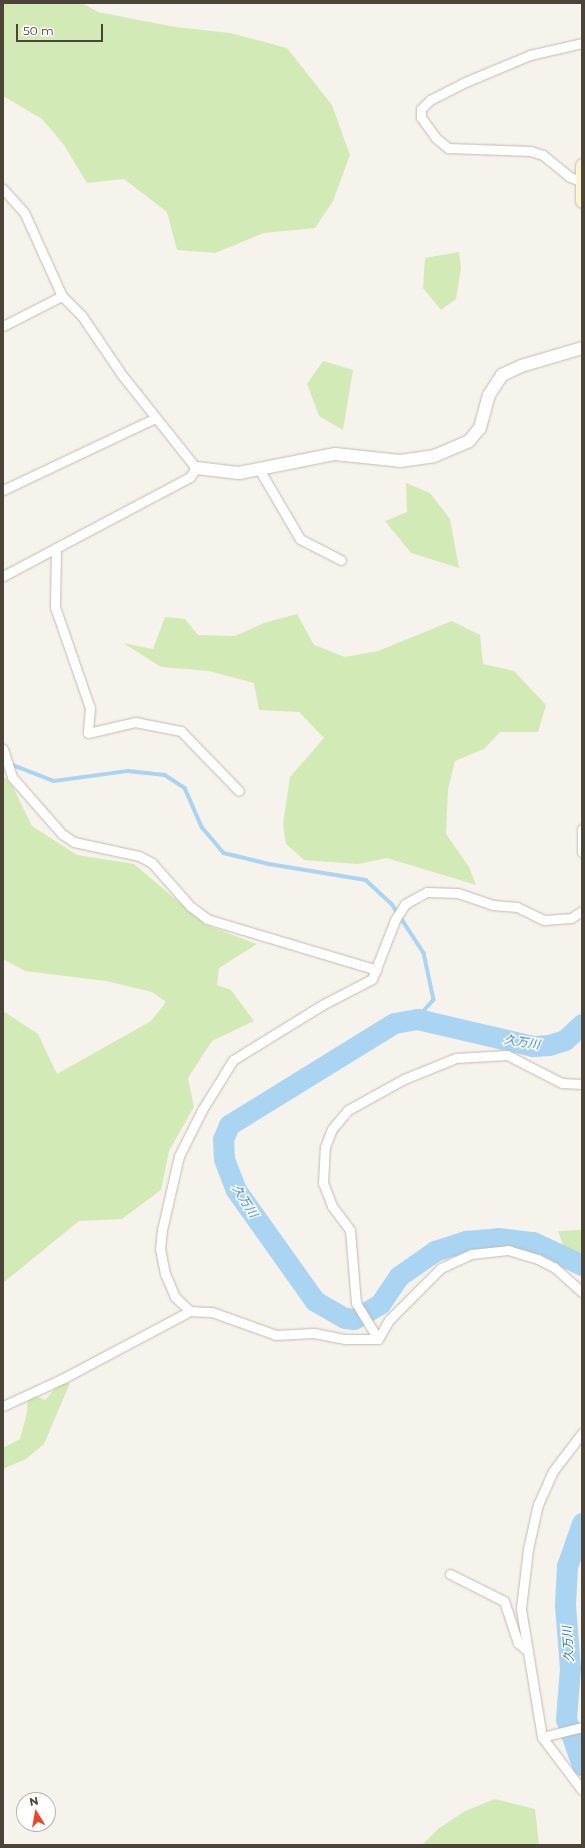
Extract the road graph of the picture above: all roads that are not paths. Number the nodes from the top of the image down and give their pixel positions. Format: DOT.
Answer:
graph roads {
  1 [pos="582,43"];
  2 [pos="582,165"];
  3 [pos="580,181"];
  4 [pos="3,188"];
  5 [pos="582,201"];
  6 [pos="62,296"];
  7 [pos="3,326"];
  8 [pos="582,348"];
  9 [pos="155,418"];
  10 [pos="196,468"];
  11 [pos="259,469"];
  12 [pos="3,490"];
  13 [pos="56,548"];
  14 [pos="341,560"];
  15 [pos="3,576"];
  16 [pos="4,750"];
  17 [pos="239,791"];
  18 [pos="582,829"];
  19 [pos="582,852"];
  20 [pos="582,911"];
  21 [pos="377,970"];
  22 [pos="582,1084"];
  23 [pos="582,1292"];
  24 [pos="190,1311"];
  25 [pos="378,1339"];
  26 [pos="3,1406"];
  27 [pos="582,1433"];
  28 [pos="450,1574"];
  29 [pos="528,1651"];
  30 [pos="582,1727"];
  31 [pos="542,1737"];
  32 [pos="582,1790"];
  1 -- 3 [label="street"];
  2 -- 3 [label="main road"];
  3 -- 5 [label="main road"];
  4 -- 6 [label="street"];
  6 -- 7 [label="street"];
  6 -- 9 [label="street"];
  8 -- 11 [label="street"];
  9 -- 10 [label="street"];
  9 -- 12 [label="street"];
  10 -- 11 [label="street"];
  10 -- 13 [label="street"];
  11 -- 14 [label="street"];
  13 -- 15 [label="street"];
  13 -- 17 [label="street"];
  16 -- 21 [label="street"];
  18 -- 19 [label="street"];
  20 -- 21 [label="street"];
  21 -- 24 [label="street"];
  22 -- 25 [label="street"];
  23 -- 25 [label="street"];
  24 -- 25 [label="street"];
  24 -- 26 [label="street"];
  27 -- 29 [label="street"];
  28 -- 29 [label="street"];
  29 -- 31 [label="street"];
  30 -- 31 [label="street"];
  31 -- 32 [label="street"];
}
